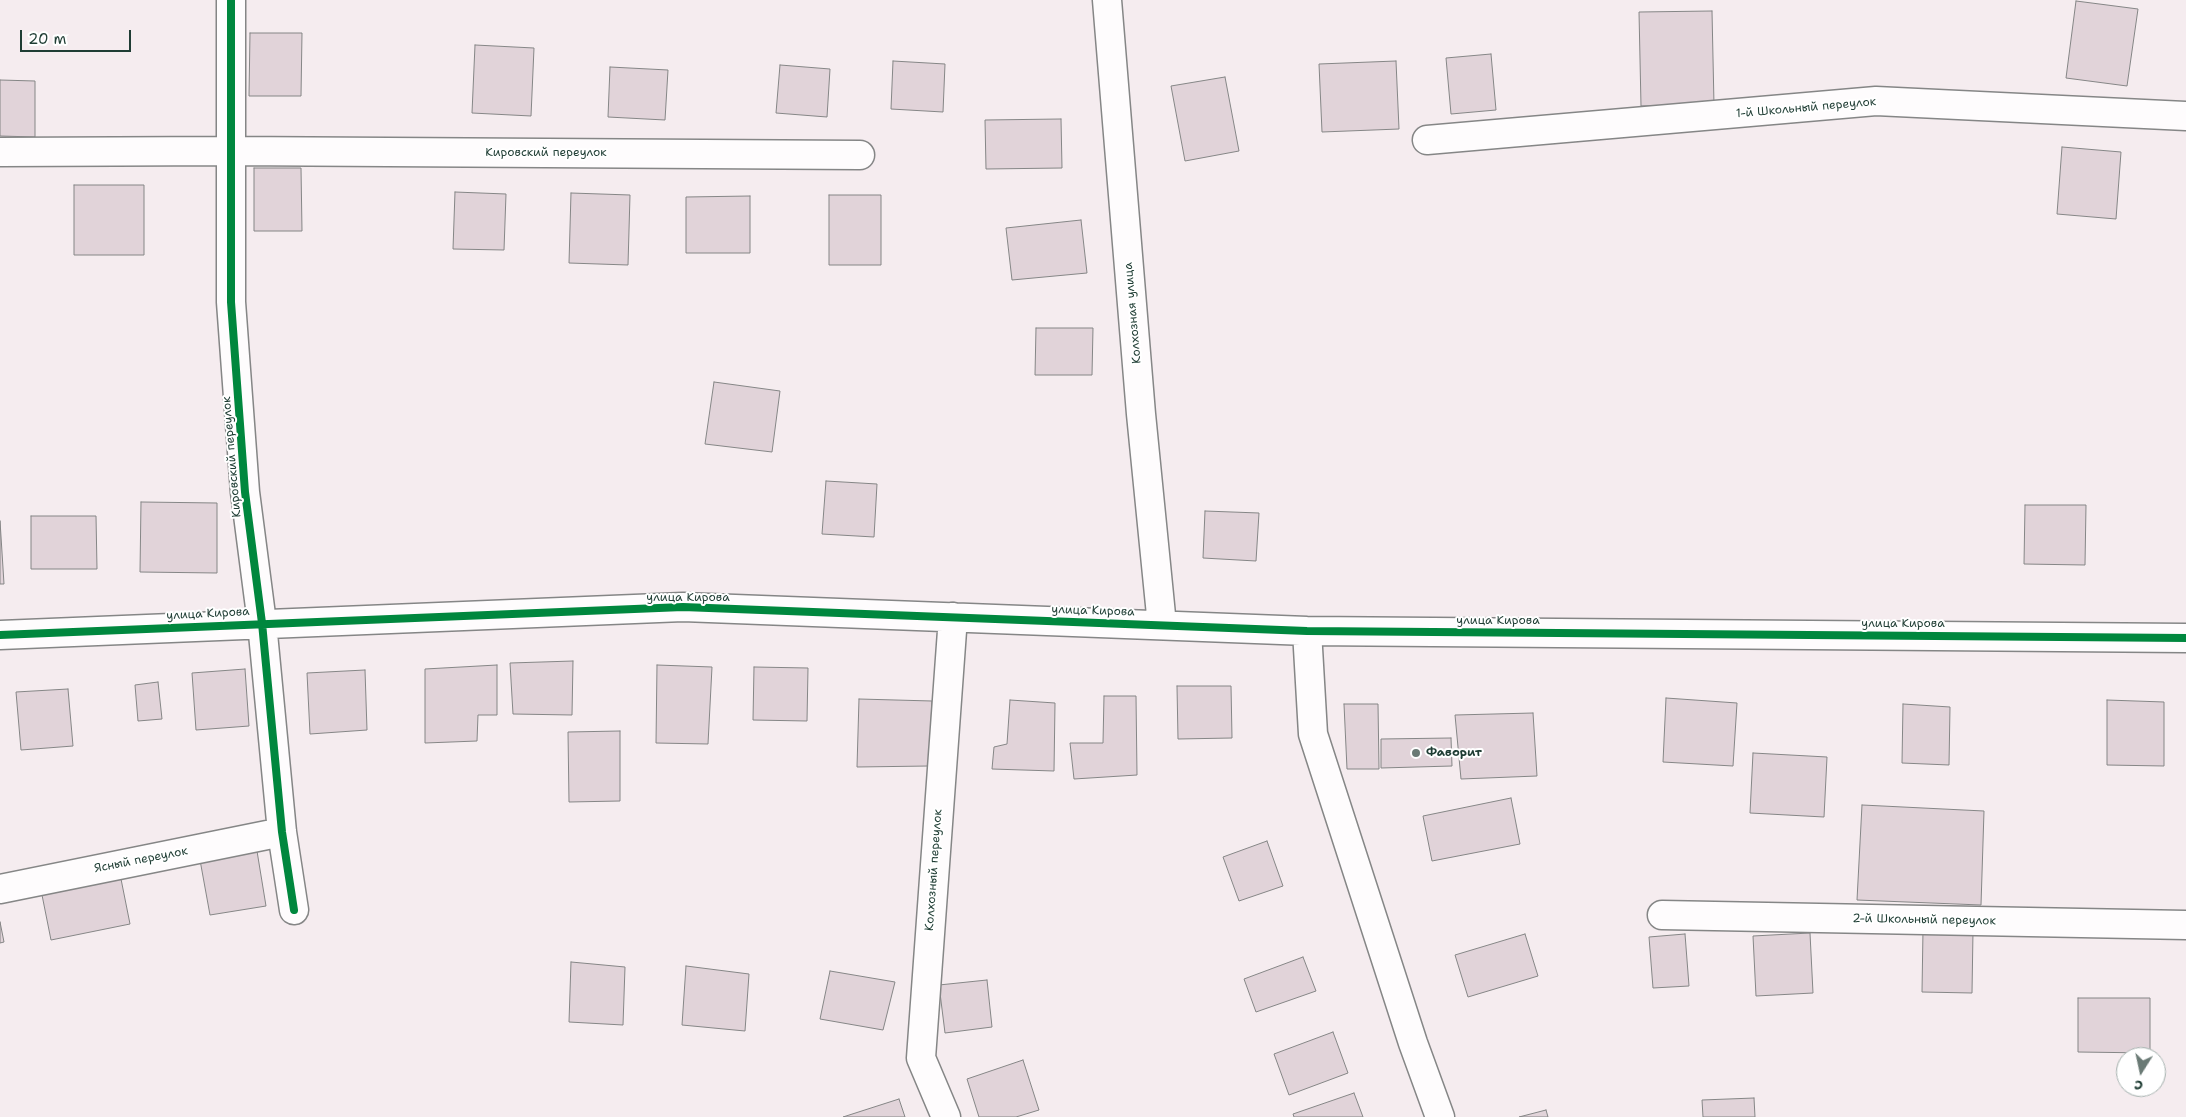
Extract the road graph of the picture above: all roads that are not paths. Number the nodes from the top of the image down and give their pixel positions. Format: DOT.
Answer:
graph roads {
  1 [pos="231,0"];
  2 [pos="1107,0"];
  3 [pos="2186,116"];
  4 [pos="1426,140"];
  5 [pos="231,151"];
  6 [pos="0,152"];
  7 [pos="860,156"];
  8 [pos="953,617"];
  9 [pos="262,623"];
  10 [pos="1162,625"];
  11 [pos="1307,630"];
  12 [pos="0,635"];
  13 [pos="2186,638"];
  14 [pos="282,832"];
  15 [pos="0,889"];
  16 [pos="294,910"];
  17 [pos="1662,915"];
  18 [pos="2186,925"];
  19 [pos="946,1117"];
  20 [pos="1440,1117"];
  1 -- 5 [label="street, Кировский переулок"];
  2 -- 10 [label="street, Колхозная улица"];
  3 -- 4 [label="street, 1-й Школьный переулок"];
  5 -- 6 [label="street, Кировский переулок"];
  5 -- 7 [label="street, Кировский переулок"];
  5 -- 9 [label="street, Кировский переулок"];
  8 -- 9 [label="street, улица Кирова"];
  8 -- 10 [label="street, улица Кирова"];
  8 -- 19 [label="street, Колхозный переулок"];
  9 -- 12 [label="street, улица Кирова"];
  9 -- 14 [label="street, Кировский переулок"];
  10 -- 11 [label="street, улица Кирова"];
  11 -- 13 [label="street, улица Кирова"];
  11 -- 20 [label="street"];
  14 -- 15 [label="street, Ясный переулок"];
  14 -- 16 [label="street, Кировский переулок"];
  17 -- 18 [label="street, 2-й Школьный переулок"];
}
